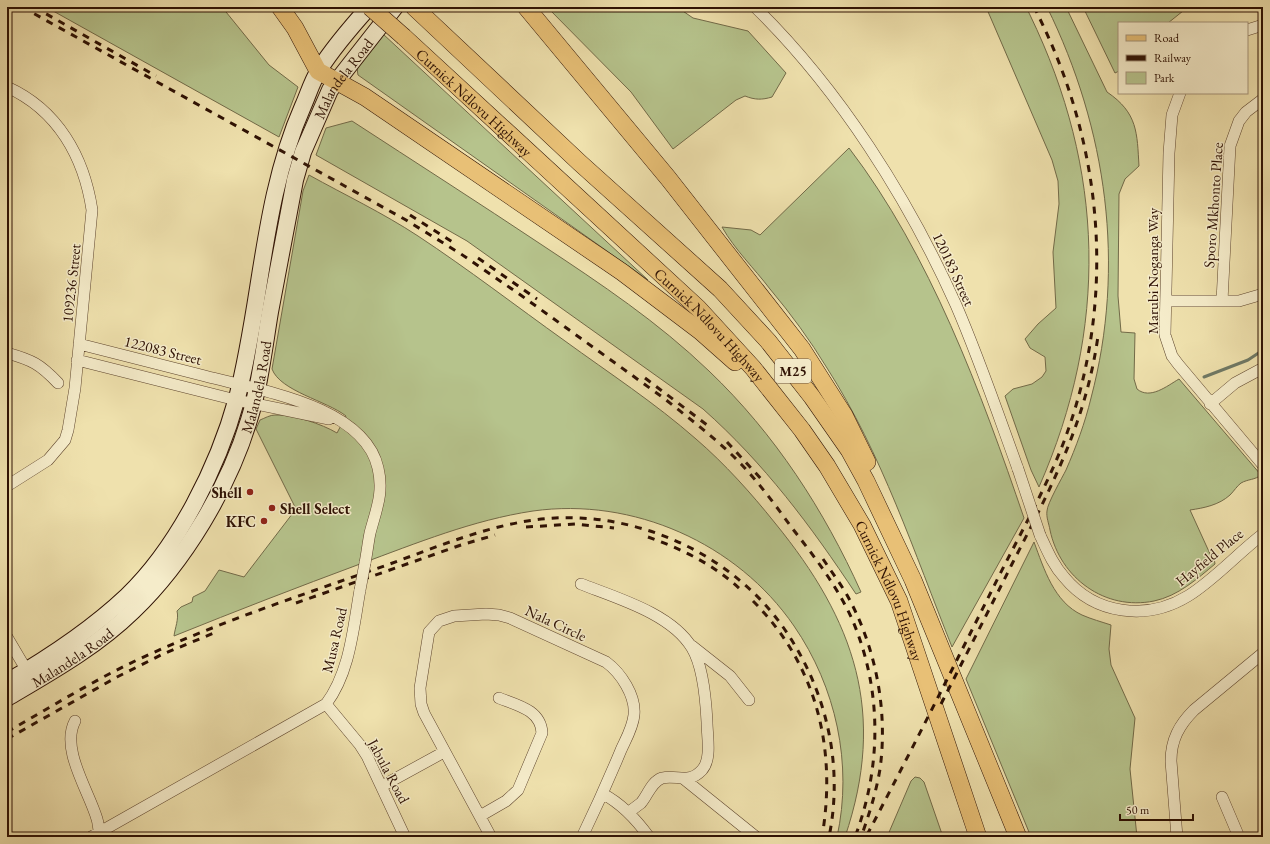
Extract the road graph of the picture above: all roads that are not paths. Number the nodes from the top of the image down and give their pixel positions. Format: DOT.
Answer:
graph roads {
  1 [pos="280,7"];
  2 [pos="369,7"];
  3 [pos="395,7"];
  4 [pos="526,7"];
  5 [pos="755,7"];
  6 [pos="417,10"];
  7 [pos="1263,24"];
  8 [pos="1248,30"];
  9 [pos="318,71"];
  10 [pos="335,82"];
  11 [pos="7,87"];
  12 [pos="1180,94"];
  13 [pos="1263,99"];
  14 [pos="1263,294"];
  15 [pos="1166,300"];
  16 [pos="1222,302"];
  17 [pos="79,344"];
  18 [pos="7,353"];
  19 [pos="77,360"];
  20 [pos="1263,368"];
  21 [pos="58,383"];
  22 [pos="238,392"];
  23 [pos="256,396"];
  24 [pos="1210,404"];
  25 [pos="343,422"];
  26 [pos="807,438"];
  27 [pos="1263,465"];
  28 [pos="7,486"];
  29 [pos="1260,541"];
  30 [pos="1064,578"];
  31 [pos="913,580"];
  32 [pos="581,584"];
  33 [pos="7,637"];
  34 [pos="688,643"];
  35 [pos="1263,653"];
  36 [pos="31,676"];
  37 [pos="7,682"];
  38 [pos="7,698"];
  39 [pos="499,698"];
  40 [pos="749,700"];
  41 [pos="326,704"];
  42 [pos="75,721"];
  43 [pos="444,752"];
  44 [pos="684,779"];
  45 [pos="382,786"];
  46 [pos="603,794"];
  47 [pos="1222,797"];
  48 [pos="629,812"];
  49 [pos="480,816"];
  50 [pos="97,836"];
  51 [pos="405,837"];
  52 [pos="491,837"];
  53 [pos="582,837"];
  54 [pos="649,837"];
  55 [pos="756,837"];
  56 [pos="978,837"];
  57 [pos="1018,837"];
  58 [pos="1177,837"];
  59 [pos="1239,837"];
  1 -- 9 [label="main road"];
  2 -- 9 [label="main road, Malandela Road"];
  2 -- 26 [label="main road, Curnick Ndlovu Highway / M25, bridge"];
  3 -- 10 [label="main road, Malandela Road"];
  4 -- 31 [label="main road"];
  5 -- 30 [label="street, 120183 Street, bridge"];
  6 -- 31 [label="main road, Curnick Ndlovu Highway / M25"];
  7 -- 8 [label="street"];
  9 -- 10 [label="main road"];
  9 -- 22 [label="main road, Malandela Road"];
  10 -- 23 [label="main road, Malandela Road"];
  10 -- 26 [label="main road"];
  11 -- 17 [label="street, 109236 Street"];
  12 -- 15 [label="street, Marubi Noganga Way"];
  13 -- 16 [label="street, Sporo Mkhonto Place"];
  14 -- 16 [label="street"];
  15 -- 16 [label="street"];
  15 -- 24 [label="street, Marubi Noganga Way"];
  17 -- 19 [label="street, 109236 Street"];
  17 -- 22 [label="street, 122083 Street"];
  18 -- 21 [label="street"];
  19 -- 22 [label="street, 122083 Street"];
  19 -- 28 [label="street, 109236 Street"];
  20 -- 24 [label="street"];
  22 -- 23 [label="street, Musa Road"];
  22 -- 23 [label="street, Musa Road"];
  22 -- 36 [label="main road, Malandela Road"];
  23 -- 25 [label="street, Musa Road"];
  23 -- 25 [label="street, Musa Road"];
  23 -- 36 [label="main road, Malandela Road"];
  24 -- 27 [label="street, Marubi Noganga Way"];
  25 -- 41 [label="street, Musa Road, bridge"];
  26 -- 56 [label="main road, Curnick Ndlovu Highway / M25"];
  29 -- 30 [label="street, Hayfield Place"];
  31 -- 57 [label="main road, Curnick Ndlovu Highway / M25"];
  32 -- 34 [label="street"];
  33 -- 36 [label="street"];
  34 -- 40 [label="street"];
  34 -- 44 [label="street"];
  35 -- 58 [label="street"];
  36 -- 37 [label="main road, Malandela Road"];
  36 -- 38 [label="main road, Malandela Road"];
  39 -- 49 [label="street"];
  41 -- 45 [label="street, Jabula Road"];
  41 -- 50 [label="street, Musa Road"];
  42 -- 50 [label="street"];
  43 -- 45 [label="street"];
  43 -- 46 [label="street, Nala Circle"];
  43 -- 49 [label="street, Nala Circle"];
  44 -- 48 [label="street"];
  44 -- 55 [label="street"];
  45 -- 51 [label="street, Jabula Road"];
  46 -- 48 [label="street"];
  46 -- 53 [label="street, Nala Circle"];
  47 -- 59 [label="street"];
  48 -- 54 [label="street"];
  49 -- 52 [label="street, Nala Circle"];
}
